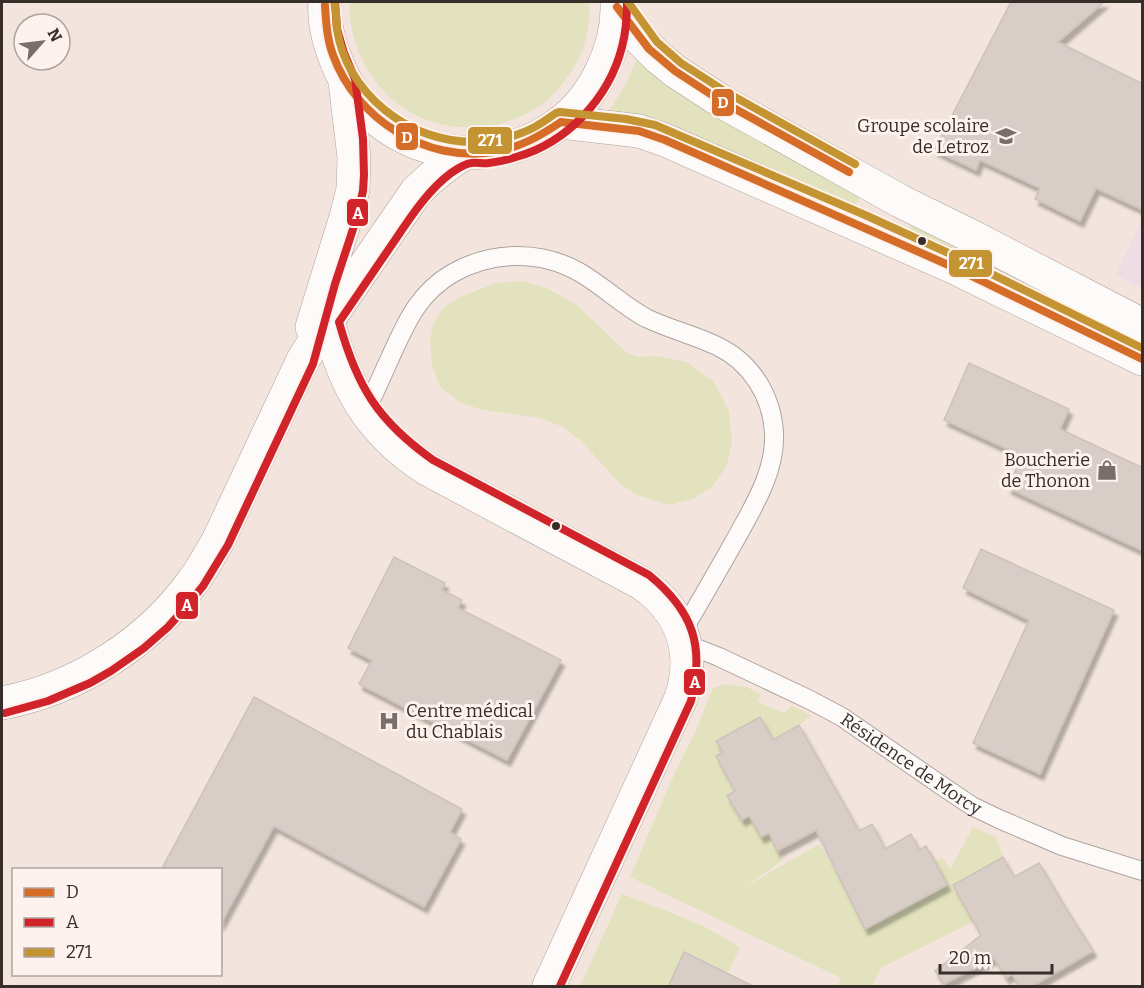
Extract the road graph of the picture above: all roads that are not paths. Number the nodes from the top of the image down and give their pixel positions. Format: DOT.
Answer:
graph roads {
  1 [pos="324,3"];
  2 [pos="617,4"];
  3 [pos="345,80"];
  4 [pos="561,122"];
  5 [pos="465,153"];
  6 [pos="328,320"];
  7 [pos="1143,325"];
  8 [pos="1143,359"];
  9 [pos="303,360"];
  10 [pos="365,412"];
  11 [pos="684,638"];
  12 [pos="2,703"];
  13 [pos="1143,871"];
  14 [pos="549,987"];
  1 -- 3 [label="main road"];
  2 -- 4 [label="main road"];
  2 -- 7 [label="main road"];
  3 -- 5 [label="main road"];
  3 -- 9 [label="main road"];
  4 -- 5 [label="main road"];
  4 -- 8 [label="main road"];
  5 -- 6 [label="main road"];
  6 -- 9 [label="main road"];
  6 -- 10 [label="main road"];
  9 -- 12 [label="main road"];
  10 -- 11 [label="main road"];
  10 -- 11 [label="lane"];
  11 -- 13 [label="lane, Résidence de Morcy"];
  11 -- 14 [label="main road"];
}
